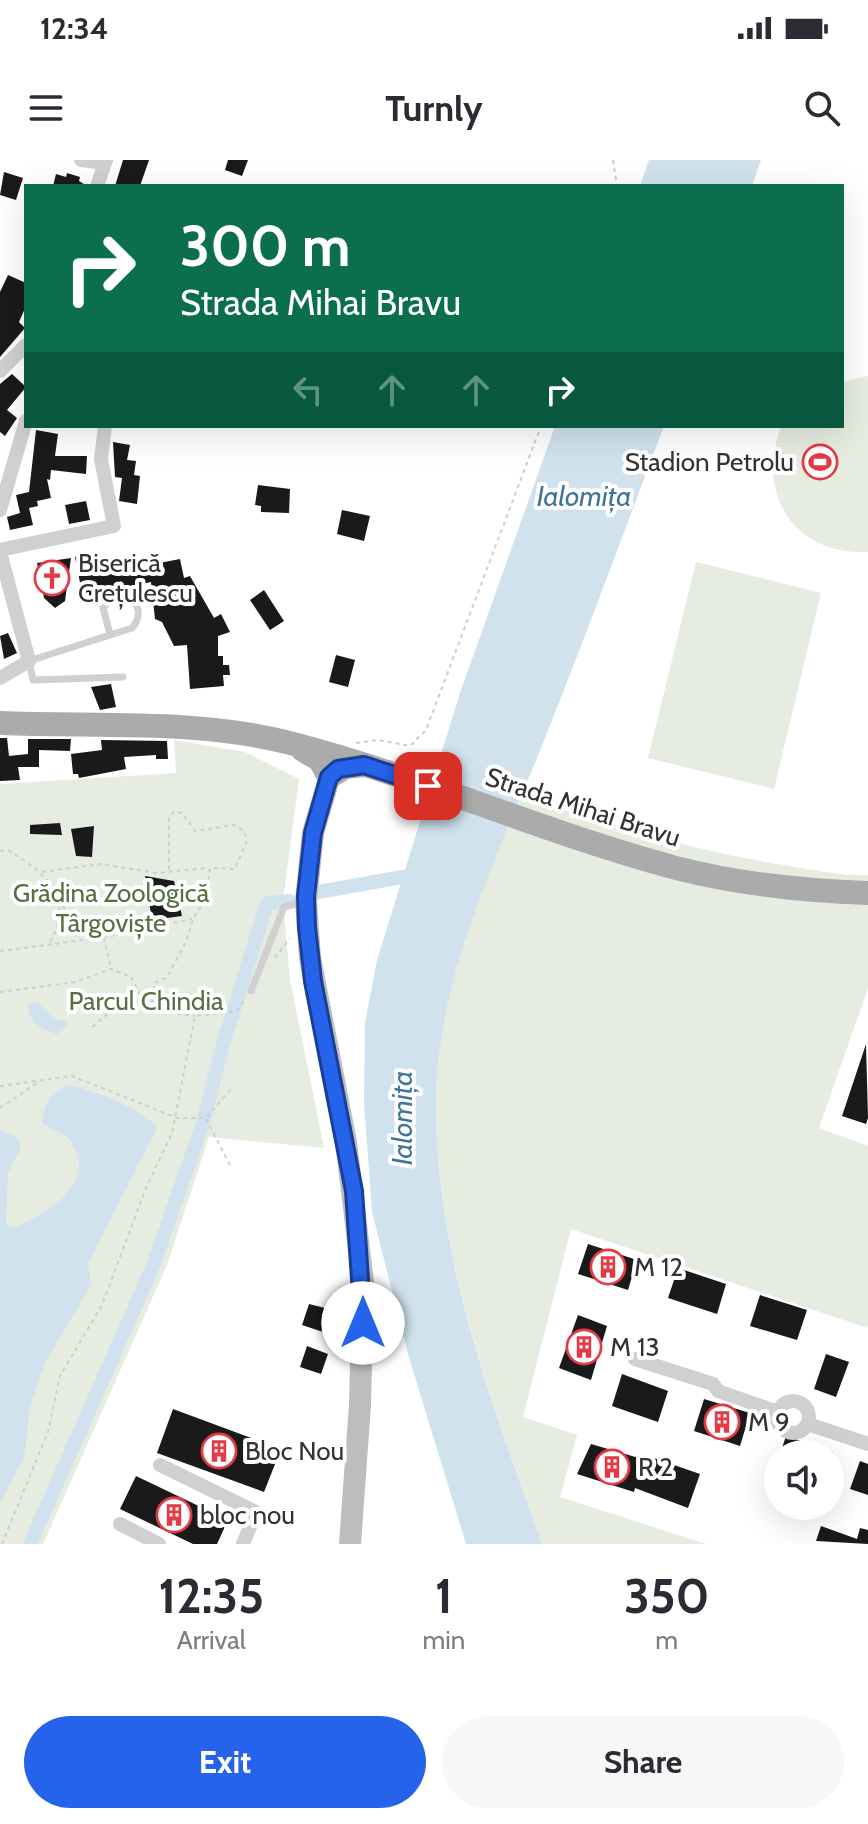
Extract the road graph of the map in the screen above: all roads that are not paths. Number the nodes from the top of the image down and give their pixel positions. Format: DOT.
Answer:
graph roads {
  1 [pos="81,160"];
  2 [pos="106,162"];
  3 [pos="98,184"];
  4 [pos="24,347"];
  5 [pos="0,371"];
  6 [pos="24,428"];
  7 [pos="105,428"];
  8 [pos="0,510"];
  9 [pos="0,551"];
  10 [pos="110,634"];
  11 [pos="29,661"];
  12 [pos="123,677"];
  13 [pos="0,678"];
  14 [pos="0,723"];
  15 [pos="332,767"];
  16 [pos="868,893"];
  17 [pos="306,901"];
  18 [pos="251,991"];
  19 [pos="635,1359"];
  20 [pos="778,1412"];
  21 [pos="808,1424"];
  22 [pos="868,1444"];
  23 [pos="160,1465"];
  24 [pos="120,1524"];
  25 [pos="159,1544"];
  26 [pos="243,1544"];
  27 [pos="350,1544"];
  1 -- 2 [label="street"];
  2 -- 3 [label="street"];
  4 -- 5 [label="street"];
  6 -- 8 [label="street"];
  7 -- 9 [label="street"];
  9 -- 11 [label="street"];
  10 -- 10 [label="lane"];
  10 -- 11 [label="lane"];
  11 -- 12 [label="lane"];
  11 -- 13 [label="street"];
  14 -- 15 [label="main road, Strada Mihai Bravu"];
  15 -- 16 [label="main road, Strada Mihai Bravu"];
  15 -- 17 [label="main road"];
  17 -- 18 [label="lane"];
  17 -- 27 [label="main road"];
  19 -- 20 [label="street"];
  20 -- 21 [label="street"];
  20 -- 21 [label="street"];
  21 -- 22 [label="street"];
  23 -- 26 [label="street"];
  24 -- 25 [label="street"];
}
